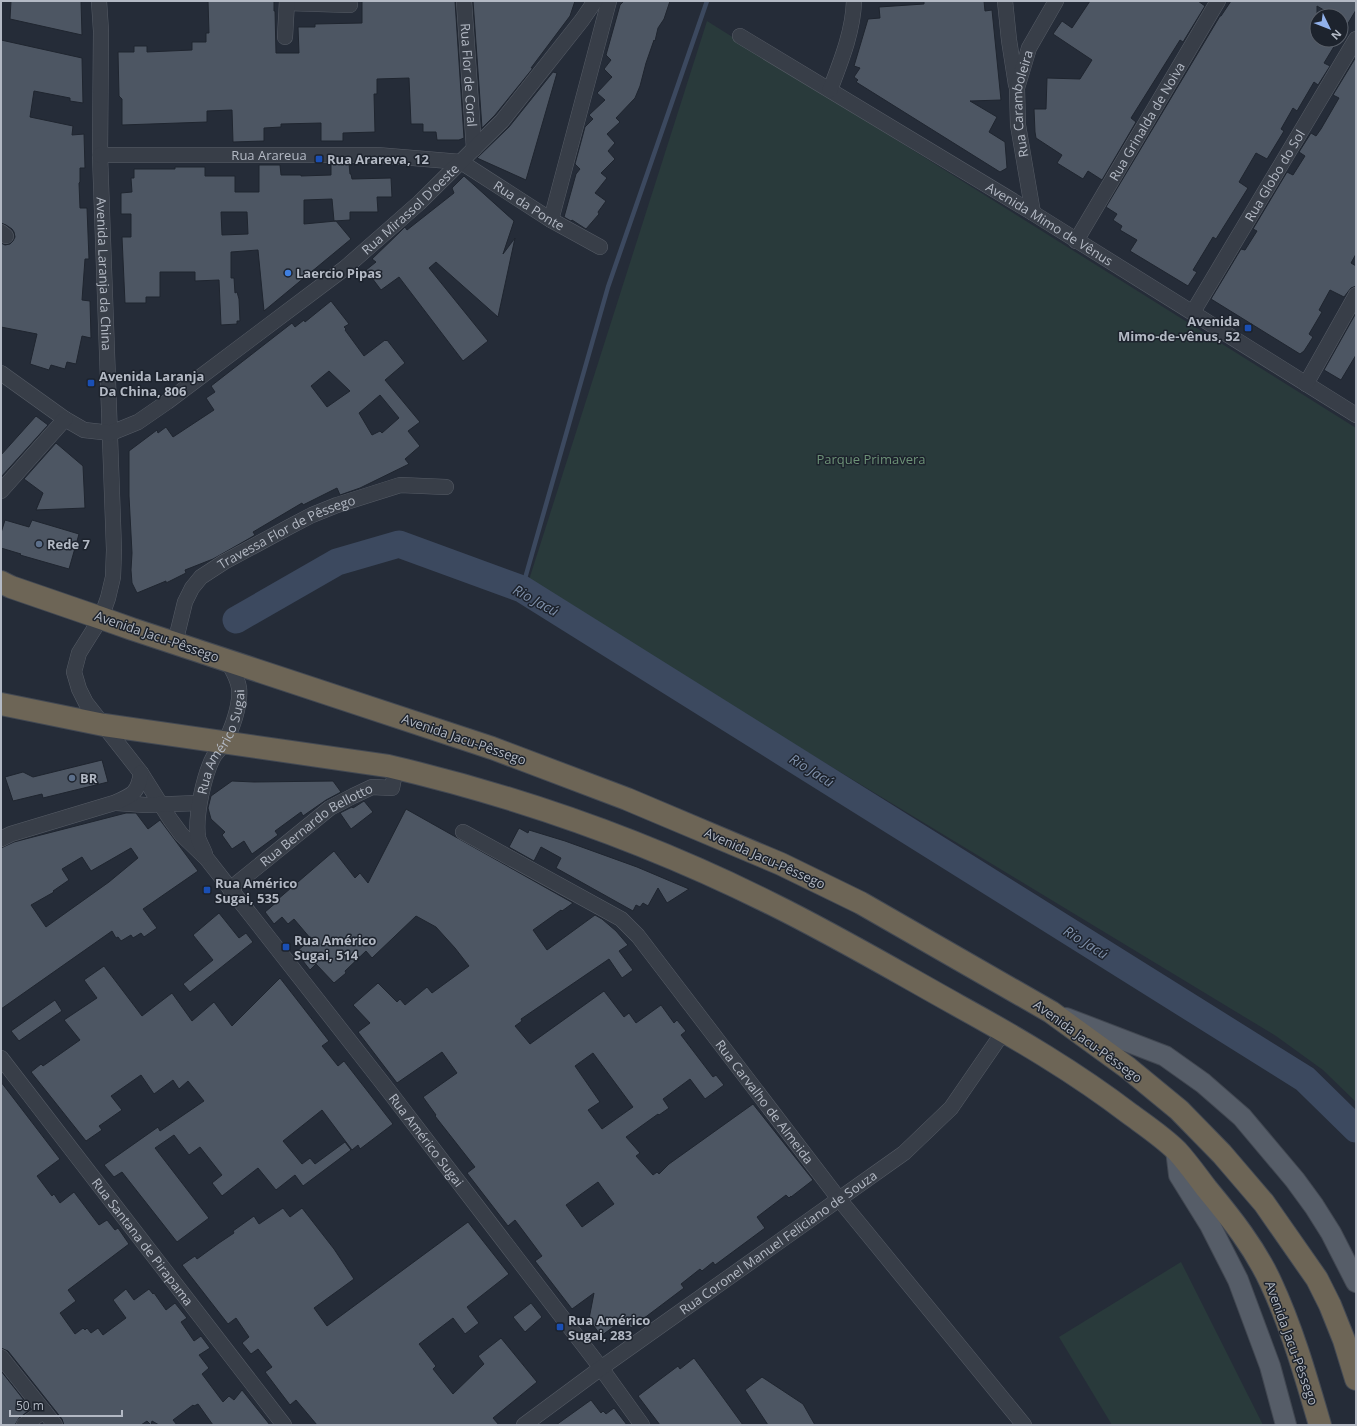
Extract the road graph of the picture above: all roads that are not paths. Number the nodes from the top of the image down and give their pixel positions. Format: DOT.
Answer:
graph roads {
  1 [pos="99,1"];
  2 [pos="464,1"];
  3 [pos="595,1"];
  4 [pos="609,1"];
  5 [pos="854,1"];
  6 [pos="1005,1"];
  7 [pos="1056,1"];
  8 [pos="1218,1"];
  9 [pos="287,2"];
  10 [pos="350,5"];
  11 [pos="285,36"];
  12 [pos="740,36"];
  13 [pos="1356,38"];
  14 [pos="1017,88"];
  15 [pos="830,90"];
  16 [pos="474,149"];
  17 [pos="100,155"];
  18 [pos="461,162"];
  19 [pos="1033,213"];
  20 [pos="551,220"];
  21 [pos="1076,240"];
  22 [pos="600,247"];
  23 [pos="1356,294"];
  24 [pos="1193,312"];
  25 [pos="1,373"];
  26 [pos="1306,384"];
  27 [pos="1356,415"];
  28 [pos="65,419"];
  29 [pos="111,433"];
  30 [pos="446,487"];
  31 [pos="1,491"];
  32 [pos="1,582"];
  33 [pos="101,618"];
  34 [pos="175,644"];
  35 [pos="227,660"];
  36 [pos="1,704"];
  37 [pos="104,725"];
  38 [pos="224,742"];
  39 [pos="396,768"];
  40 [pos="141,772"];
  41 [pos="114,803"];
  42 [pos="199,803"];
  43 [pos="159,804"];
  44 [pos="463,832"];
  45 [pos="1,839"];
  46 [pos="207,859"];
  47 [pos="230,889"];
  48 [pos="1051,1012"];
  49 [pos="1004,1031"];
  50 [pos="1,1058"];
  51 [pos="1176,1150"];
  52 [pos="839,1199"];
  53 [pos="1356,1282"];
  54 [pos="1,1357"];
  55 [pos="601,1368"];
  56 [pos="1356,1379"];
  57 [pos="44,1411"];
  58 [pos="24,1425"];
  59 [pos="54,1425"];
  60 [pos="284,1425"];
  61 [pos="524,1425"];
  62 [pos="642,1425"];
  63 [pos="1024,1425"];
  64 [pos="1286,1425"];
  65 [pos="1320,1425"];
  1 -- 17 [label="street, Avenida Laranja da China"];
  2 -- 16 [label="street, Rua Flor de Coral"];
  3 -- 16 [label="street, Rua Mirassol D'oeste"];
  4 -- 20 [label="street"];
  5 -- 15 [label="street"];
  6 -- 14 [label="street"];
  7 -- 14 [label="street, Rua Caramboleira"];
  8 -- 21 [label="street, Rua Grinalda de Noiva"];
  9 -- 10 [label="street"];
  9 -- 11 [label="street"];
  12 -- 15 [label="street, Avenida Mimo de Vênus"];
  13 -- 24 [label="street, Rua Globo do Sol"];
  14 -- 19 [label="street, Rua Caramboleira"];
  15 -- 19 [label="street, Avenida Mimo de Vênus"];
  16 -- 18 [label="street, Rua Mirassol D'oeste"];
  17 -- 18 [label="street, Rua Arareua"];
  17 -- 29 [label="street, Avenida Laranja da China"];
  18 -- 20 [label="street, Rua da Ponte"];
  18 -- 29 [label="street, Rua Mirassol D'oeste"];
  19 -- 21 [label="street, Avenida Mimo de Vênus"];
  20 -- 22 [label="street, Rua da Ponte"];
  21 -- 24 [label="street, Avenida Mimo de Vênus"];
  23 -- 26 [label="street"];
  24 -- 26 [label="street, Avenida Mimo de Vênus"];
  25 -- 28 [label="street"];
  26 -- 27 [label="street, Avenida Mimo de Vênus"];
  28 -- 29 [label="street"];
  28 -- 31 [label="street"];
  29 -- 33 [label="street, Avenida Laranja da China"];
  30 -- 34 [label="street, Travessa Flor de Pêssego"];
  32 -- 33 [label="highway, Avenida Jacu-Pêssego"];
  33 -- 34 [label="highway, Avenida Jacu-Pêssego"];
  33 -- 37 [label="street, Rua Américo Sugai"];
  34 -- 35 [label="highway, Avenida Jacu-Pêssego"];
  35 -- 38 [label="street, Rua Américo Sugai"];
  35 -- 48 [label="highway, Avenida Jacu-Pêssego"];
  36 -- 37 [label="highway, Avenida Jacu-Pêssego"];
  37 -- 38 [label="highway, Avenida Jacu-Pêssego"];
  37 -- 40 [label="street, Rua Américo Sugai"];
  38 -- 39 [label="highway, Avenida Jacu-Pêssego"];
  38 -- 42 [label="street, Rua Américo Sugai"];
  39 -- 47 [label="street, Rua Bernardo Bellotto"];
  39 -- 49 [label="highway, Avenida Jacu-Pêssego"];
  40 -- 41 [label="street, Rua Américo Sugai"];
  40 -- 43 [label="street, Rua Américo Sugai"];
  41 -- 43 [label="street, Rua Américo Sugai"];
  41 -- 45 [label="street, Rua Américo Sugai"];
  42 -- 43 [label="street, Rua Américo Sugai"];
  42 -- 46 [label="street, Rua Américo Sugai"];
  43 -- 46 [label="street, Rua Américo Sugai"];
  44 -- 52 [label="street, Rua Carvalho de Almeida"];
  46 -- 47 [label="street, Rua Américo Sugai"];
  47 -- 55 [label="street, Rua Américo Sugai"];
  48 -- 53 [label="main road"];
  48 -- 56 [label="highway, Avenida Jacu-Pêssego"];
  49 -- 51 [label="highway, Avenida Jacu-Pêssego"];
  49 -- 52 [label="street, Rua Coronel Manuel Feliciano de Souza"];
  50 -- 60 [label="street, Rua Santana de Pirapama"];
  51 -- 64 [label="main road"];
  51 -- 65 [label="highway, Avenida Jacu-Pêssego"];
  52 -- 55 [label="street, Rua Coronel Manuel Feliciano de Souza"];
  52 -- 63 [label="street, Rua Carvalho de Almeida"];
  54 -- 57 [label="street"];
  55 -- 61 [label="street, Rua Coronel Manuel Feliciano de Souza"];
  55 -- 62 [label="street, Rua Américo Sugai"];
  57 -- 58 [label="street"];
  57 -- 59 [label="street"];
}
